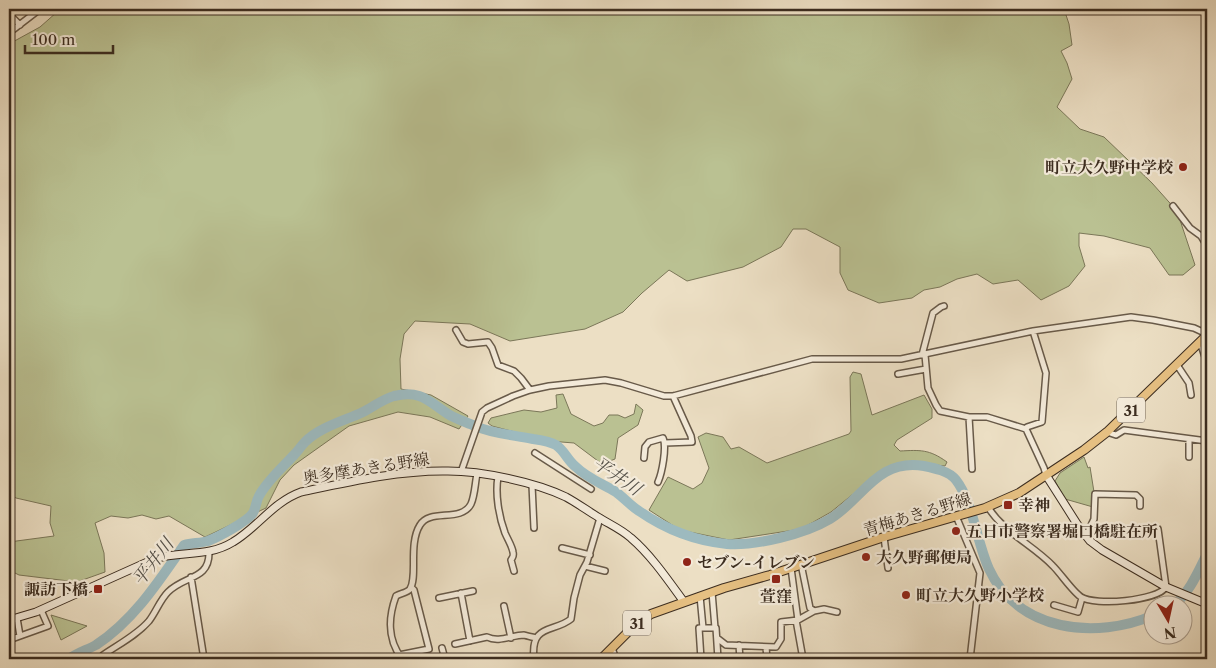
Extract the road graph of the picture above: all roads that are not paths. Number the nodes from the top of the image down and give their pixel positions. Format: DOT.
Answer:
graph roads {
  1 [pos="40,9"];
  2 [pos="9,14"];
  3 [pos="20,25"];
  4 [pos="9,28"];
  5 [pos="1173,206"];
  6 [pos="1207,246"];
  7 [pos="944,306"];
  8 [pos="456,330"];
  9 [pos="1033,331"];
  10 [pos="1207,334"];
  11 [pos="1200,342"];
  12 [pos="924,355"];
  13 [pos="1207,363"];
  14 [pos="1177,365"];
  15 [pos="926,369"];
  16 [pos="898,374"];
  17 [pos="530,390"];
  18 [pos="1192,395"];
  19 [pos="673,396"];
  20 [pos="968,417"];
  21 [pos="1026,429"];
  22 [pos="1107,432"];
  23 [pos="1189,439"];
  24 [pos="1207,441"];
  25 [pos="665,443"];
  26 [pos="535,453"];
  27 [pos="644,458"];
  28 [pos="1189,458"];
  29 [pos="972,469"];
  30 [pos="461,472"];
  31 [pos="477,474"];
  32 [pos="1046,476"];
  33 [pos="498,477"];
  34 [pos="658,482"];
  35 [pos="532,485"];
  36 [pos="592,489"];
  37 [pos="1140,506"];
  38 [pos="986,507"];
  39 [pos="957,516"];
  40 [pos="600,518"];
  41 [pos="534,528"];
  42 [pos="1158,529"];
  43 [pos="884,536"];
  44 [pos="1086,536"];
  45 [pos="562,548"];
  46 [pos="209,553"];
  47 [pos="590,555"];
  48 [pos="801,564"];
  49 [pos="585,566"];
  50 [pos="791,568"];
  51 [pos="888,568"];
  52 [pos="514,571"];
  53 [pos="604,571"];
  54 [pos="191,577"];
  55 [pos="411,586"];
  56 [pos="1166,587"];
  57 [pos="473,591"];
  58 [pos="712,592"];
  59 [pos="461,594"];
  60 [pos="700,596"];
  61 [pos="439,598"];
  62 [pos="1082,598"];
  63 [pos="684,602"];
  64 [pos="1207,604"];
  65 [pos="1054,605"];
  66 [pos="504,606"];
  67 [pos="41,610"];
  68 [pos="814,611"];
  69 [pos="837,612"];
  70 [pos="17,618"];
  71 [pos="9,620"];
  72 [pos="797,620"];
  73 [pos="703,628"];
  74 [pos="715,628"];
  75 [pos="20,636"];
  76 [pos="511,638"];
  77 [pos="536,638"];
  78 [pos="717,638"];
  79 [pos="9,640"];
  80 [pos="470,641"];
  81 [pos="455,644"];
  82 [pos="738,645"];
  83 [pos="766,647"];
  84 [pos="442,648"];
  85 [pos="612,648"];
  86 [pos="401,657"];
  87 [pos="106,659"];
  88 [pos="204,659"];
  89 [pos="445,659"];
  90 [pos="534,659"];
  91 [pos="601,659"];
  92 [pos="616,659"];
  93 [pos="701,659"];
  94 [pos="718,659"];
  95 [pos="740,659"];
  96 [pos="767,659"];
  97 [pos="802,659"];
  98 [pos="970,659"];
  1 -- 3 [label="street"];
  2 -- 3 [label="street"];
  3 -- 4 [label="street"];
  5 -- 6 [label="street"];
  7 -- 12 [label="street"];
  8 -- 17 [label="street"];
  9 -- 10 [label="street"];
  9 -- 12 [label="street"];
  9 -- 21 [label="street"];
  10 -- 11 [label="main road, 青梅あきる野線 / 31"];
  11 -- 13 [label="street"];
  11 -- 14 [label="main road, 青梅あきる野線 / 31"];
  12 -- 15 [label="street"];
  12 -- 19 [label="street"];
  14 -- 18 [label="street"];
  14 -- 22 [label="main road, 青梅あきる野線 / 31"];
  15 -- 16 [label="street"];
  15 -- 20 [label="street"];
  17 -- 19 [label="street"];
  17 -- 30 [label="street"];
  19 -- 25 [label="street"];
  20 -- 21 [label="street"];
  20 -- 29 [label="street"];
  21 -- 32 [label="street"];
  22 -- 23 [label="street"];
  22 -- 32 [label="main road, 青梅あきる野線 / 31"];
  23 -- 24 [label="street"];
  23 -- 28 [label="street"];
  25 -- 27 [label="street"];
  25 -- 34 [label="street"];
  26 -- 36 [label="street"];
  30 -- 31 [label="main road, 奥多摩あきる野線"];
  30 -- 46 [label="main road, 奥多摩あきる野線"];
  31 -- 33 [label="main road, 奥多摩あきる野線"];
  31 -- 55 [label="street"];
  32 -- 38 [label="main road, 青梅あきる野線 / 31"];
  32 -- 44 [label="main road"];
  33 -- 35 [label="main road, 奥多摩あきる野線"];
  33 -- 52 [label="street"];
  35 -- 40 [label="main road, 奥多摩あきる野線"];
  35 -- 41 [label="street"];
  37 -- 44 [label="street"];
  38 -- 39 [label="main road, 青梅あきる野線 / 31"];
  38 -- 62 [label="street"];
  39 -- 43 [label="main road, 青梅あきる野線 / 31"];
  39 -- 98 [label="street"];
  40 -- 47 [label="street"];
  40 -- 63 [label="main road, 奥多摩あきる野線"];
  42 -- 56 [label="street"];
  43 -- 48 [label="main road, 青梅あきる野線 / 31"];
  43 -- 51 [label="street"];
  44 -- 56 [label="main road"];
  45 -- 47 [label="street"];
  46 -- 54 [label="street"];
  46 -- 67 [label="main road, 奥多摩あきる野線"];
  47 -- 49 [label="street"];
  48 -- 50 [label="main road, 青梅あきる野線 / 31"];
  48 -- 68 [label="street"];
  49 -- 53 [label="street"];
  49 -- 77 [label="street"];
  50 -- 58 [label="main road, 青梅あきる野線 / 31"];
  50 -- 72 [label="street"];
  54 -- 87 [label="street"];
  54 -- 88 [label="street"];
  55 -- 86 [label="street"];
  55 -- 86 [label="street"];
  56 -- 62 [label="street"];
  56 -- 64 [label="main road"];
  57 -- 59 [label="street"];
  58 -- 60 [label="main road, 青梅あきる野線 / 31"];
  58 -- 74 [label="street"];
  59 -- 61 [label="street"];
  59 -- 80 [label="street"];
  60 -- 63 [label="main road, 青梅あきる野線 / 31"];
  60 -- 73 [label="street"];
  62 -- 65 [label="street"];
  63 -- 85 [label="main road, 青梅あきる野線 / 31"];
  66 -- 76 [label="street"];
  67 -- 70 [label="main road, 奥多摩あきる野線"];
  67 -- 75 [label="street"];
  68 -- 69 [label="street"];
  68 -- 72 [label="street"];
  70 -- 71 [label="main road, 奥多摩あきる野線"];
  70 -- 75 [label="street"];
  72 -- 83 [label="street"];
  72 -- 97 [label="street"];
  73 -- 74 [label="street"];
  73 -- 93 [label="street"];
  74 -- 78 [label="street"];
  75 -- 79 [label="street"];
  76 -- 77 [label="street"];
  76 -- 80 [label="street"];
  77 -- 90 [label="street"];
  78 -- 82 [label="street"];
  78 -- 94 [label="street"];
  80 -- 81 [label="street"];
  82 -- 83 [label="street"];
  82 -- 95 [label="street"];
  83 -- 96 [label="street"];
  84 -- 89 [label="street"];
  85 -- 91 [label="main road, 青梅あきる野線 / 31"];
  85 -- 92 [label="street"];
}
